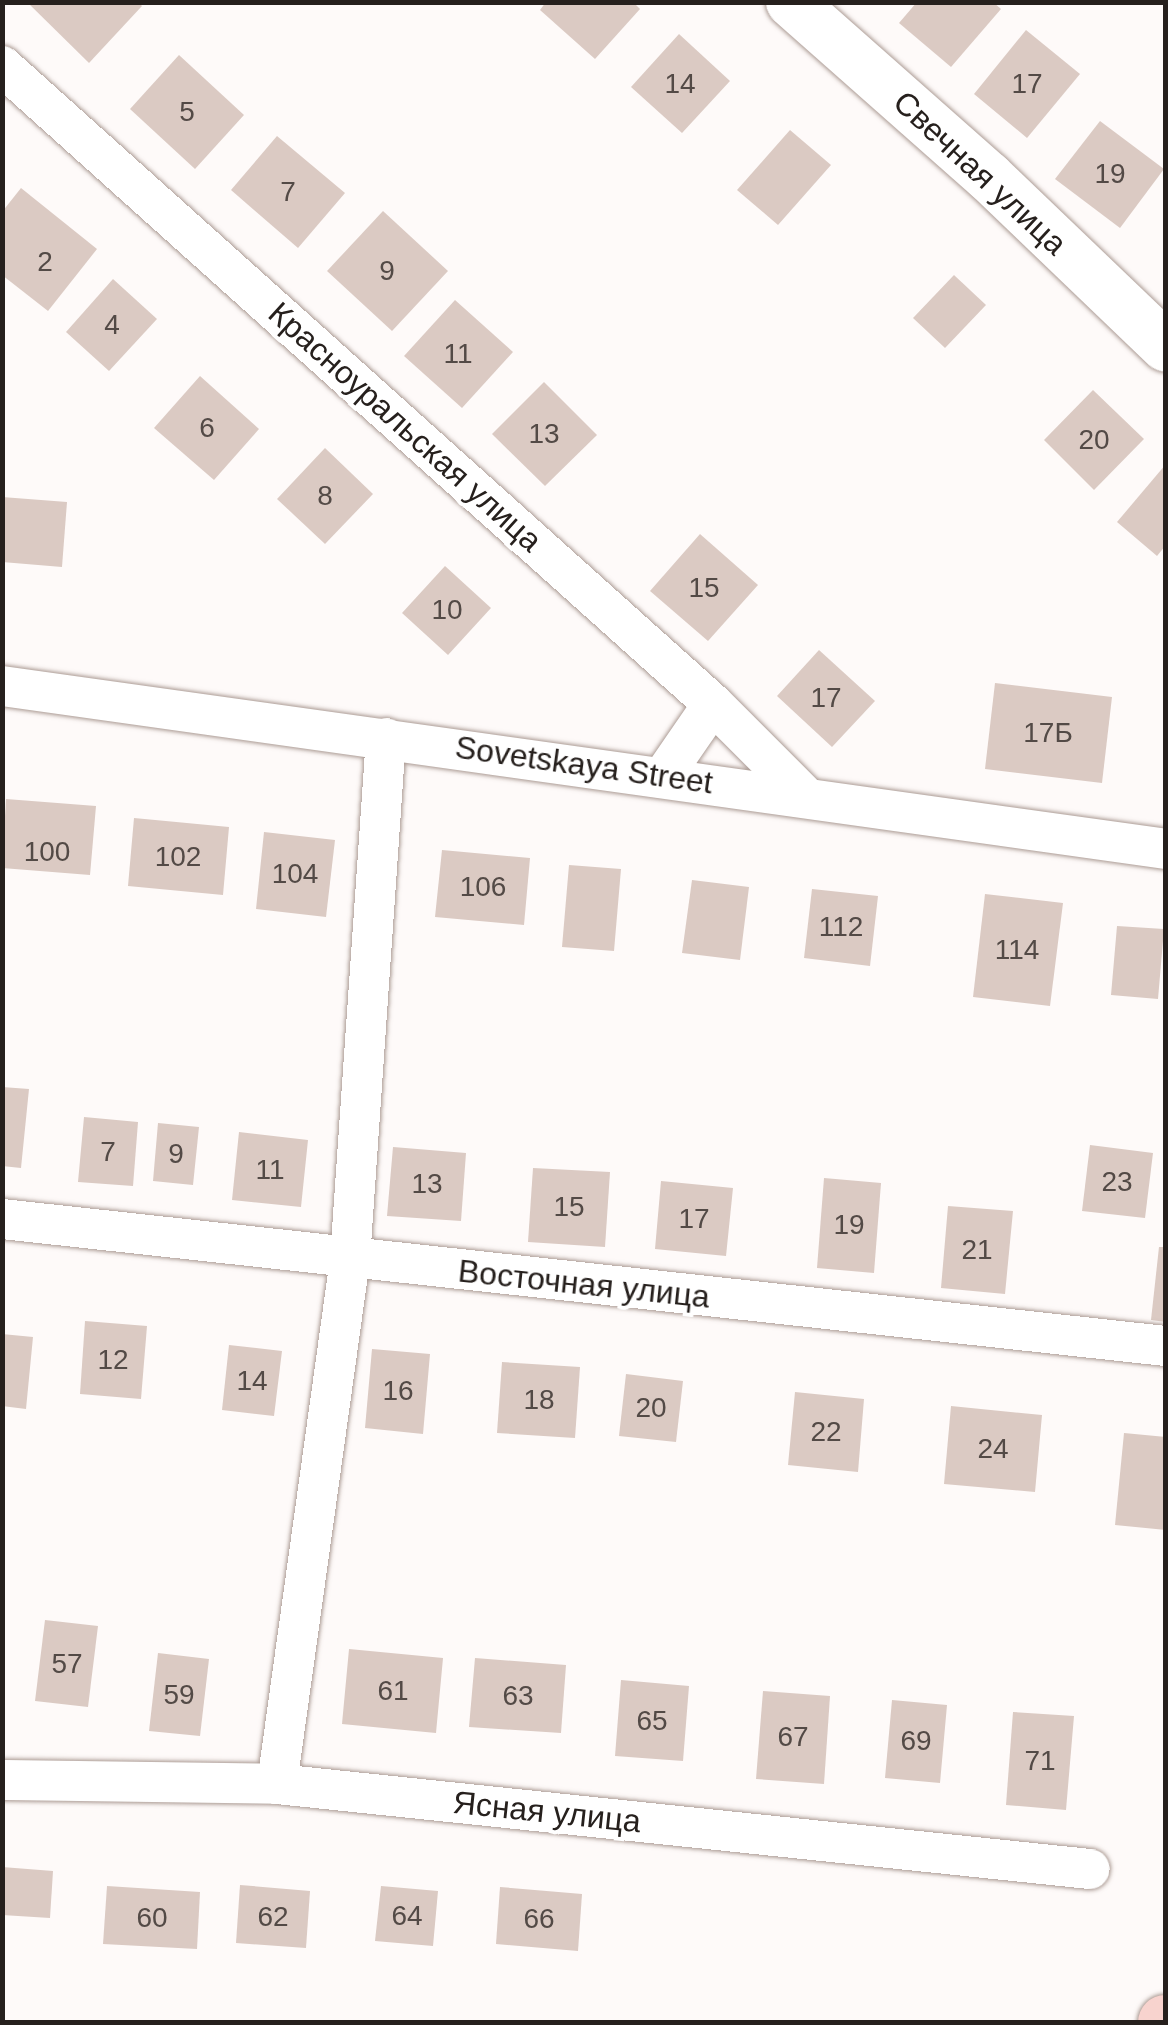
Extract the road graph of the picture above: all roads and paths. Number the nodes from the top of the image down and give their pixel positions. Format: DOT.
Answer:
graph roads {
  1 [pos="791,2"];
  2 [pos="2,66"];
  3 [pos="1166,347"];
  4 [pos="2,686"];
  5 [pos="713,704"];
  6 [pos="386,738"];
  7 [pos="664,775"];
  8 [pos="802,793"];
  9 [pos="1166,849"];
  10 [pos="2,1219"];
  11 [pos="350,1259"];
  12 [pos="1166,1346"];
  13 [pos="2,1780"];
  14 [pos="277,1784"];
  15 [pos="1090,1869"];
  1 -- 3 [label="street, Свечная улица"];
  2 -- 5 [label="street, Красноуральская улица"];
  4 -- 6 [label="street, Sovetskaya Street"];
  5 -- 7 [label="street"];
  5 -- 8 [label="street, Красноуральская улица"];
  6 -- 7 [label="street, Sovetskaya Street"];
  6 -- 11 [label="street"];
  7 -- 8 [label="street, Sovetskaya Street"];
  8 -- 9 [label="street, Sovetskaya Street"];
  10 -- 11 [label="street, Восточная улица"];
  11 -- 12 [label="street, Восточная улица"];
  11 -- 14 [label="street"];
  13 -- 14 [label="street, Ясная улица"];
  14 -- 15 [label="street, Ясная улица"];
}
